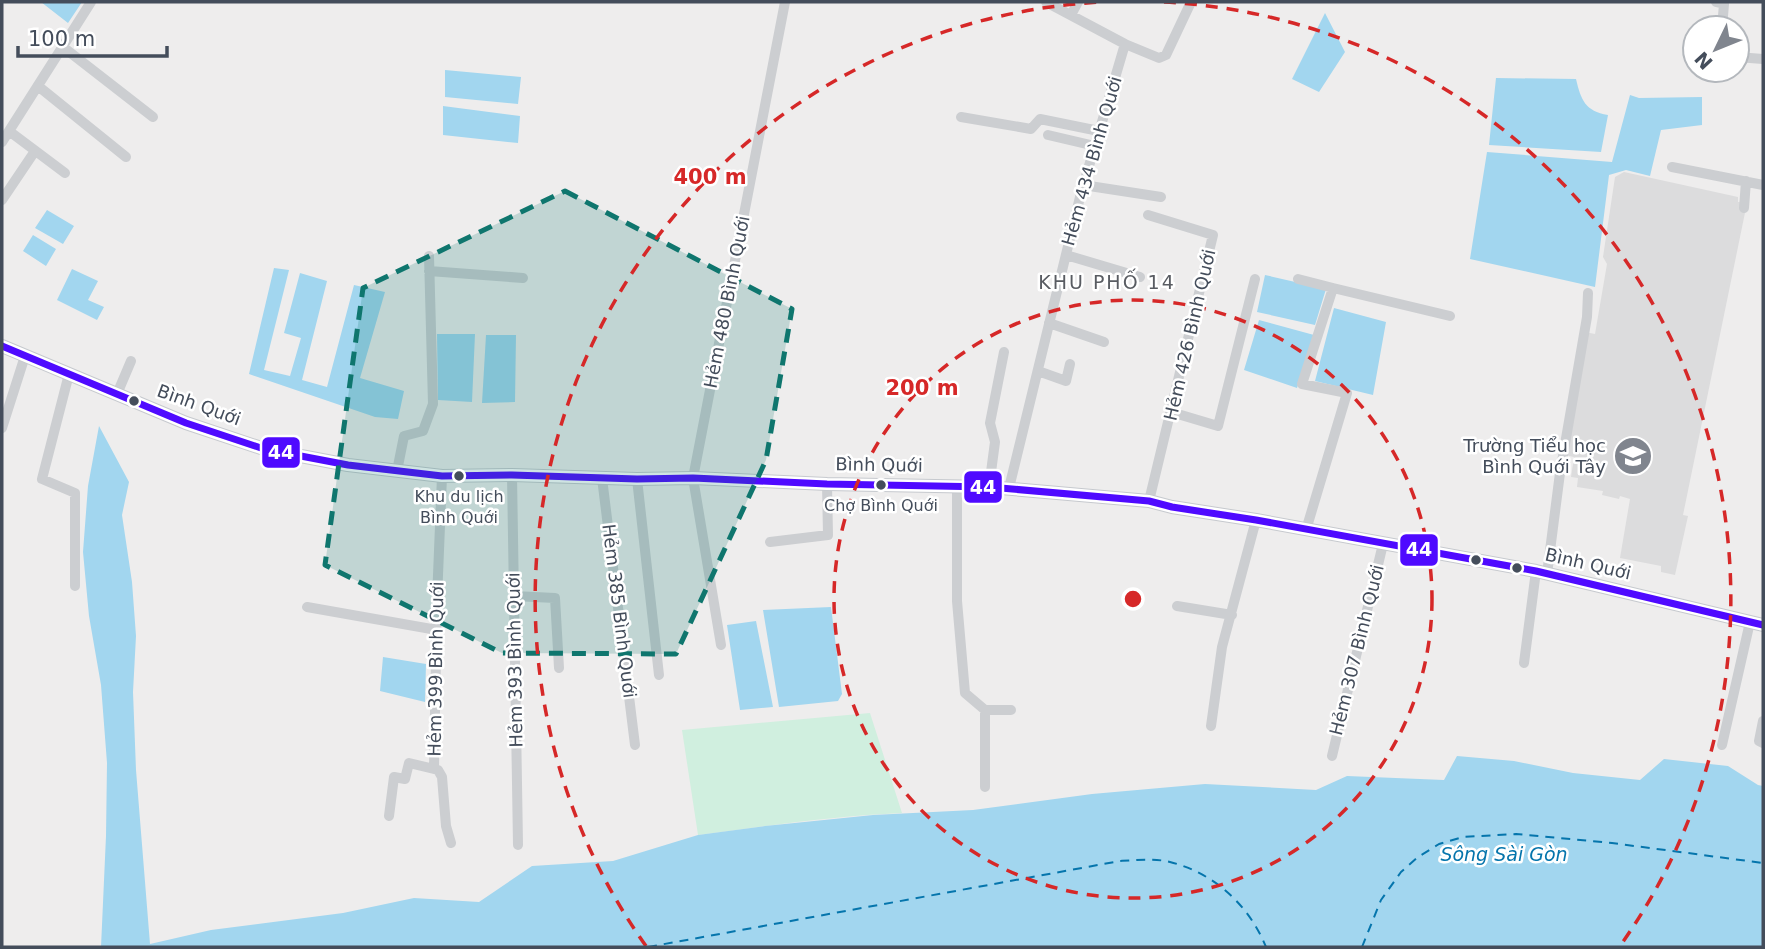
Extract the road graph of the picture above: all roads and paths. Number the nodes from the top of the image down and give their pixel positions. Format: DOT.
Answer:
graph roads {
  1 [pos="91,2"];
  2 [pos="785,2"];
  3 [pos="1046,2"];
  4 [pos="1078,2"];
  5 [pos="1191,2"];
  6 [pos="1716,2"];
  7 [pos="1724,14"];
  8 [pos="1071,15"];
  9 [pos="1125,44"];
  10 [pos="63,47"];
  11 [pos="38,86"];
  12 [pos="153,117"];
  13 [pos="961,117"];
  14 [pos="9,131"];
  15 [pos="1099,131"];
  16 [pos="1048,135"];
  17 [pos="2,142"];
  18 [pos="1095,146"];
  19 [pos="35,150"];
  20 [pos="126,157"];
  21 [pos="1672,167"];
  22 [pos="65,173"];
  23 [pos="1746,181"];
  24 [pos="1763,185"];
  25 [pos="1083,186"];
  26 [pos="1161,197"];
  27 [pos="2,200"];
  28 [pos="1744,208"];
  29 [pos="1148,215"];
  30 [pos="1066,255"];
  31 [pos="429,256"];
  32 [pos="429,271"];
  33 [pos="1140,277"];
  34 [pos="523,278"];
  35 [pos="1255,279"];
  36 [pos="1298,279"];
  37 [pos="1333,288"];
  38 [pos="1588,293"];
  39 [pos="1450,316"];
  40 [pos="1049,323"];
  41 [pos="1104,342"];
  42 [pos="2,346"];
  43 [pos="1004,352"];
  44 [pos="25,356"];
  45 [pos="131,360"];
  46 [pos="1070,365"];
  47 [pos="1038,371"];
  48 [pos="69,373"];
  49 [pos="117,394"];
  50 [pos="1171,412"];
  51 [pos="2,428"];
  52 [pos="397,471"];
  53 [pos="512,475"];
  54 [pos="442,476"];
  55 [pos="602,478"];
  56 [pos="693,478"];
  57 [pos="637,479"];
  58 [pos="827,484"];
  59 [pos="957,486"];
  60 [pos="989,487"];
  61 [pos="1009,488"];
  62 [pos="1149,501"];
  63 [pos="1256,520"];
  64 [pos="1306,530"];
  65 [pos="770,542"];
  66 [pos="1383,544"];
  67 [pos="1541,573"];
  68 [pos="75,586"];
  69 [pos="514,596"];
  70 [pos="307,607"];
  71 [pos="1177,607"];
  72 [pos="1232,615"];
  73 [pos="1757,624"];
  74 [pos="437,630"];
  75 [pos="721,645"];
  76 [pos="1524,663"];
  77 [pos="559,668"];
  78 [pos="659,675"];
  79 [pos="985,710"];
  80 [pos="1011,710"];
  81 [pos="1763,720"];
  82 [pos="1211,726"];
  83 [pos="1763,743"];
  84 [pos="635,745"];
  85 [pos="1722,745"];
  86 [pos="1332,756"];
  87 [pos="434,768"];
  88 [pos="985,787"];
  89 [pos="390,816"];
  90 [pos="452,843"];
  91 [pos="518,845"];
  1 -- 10 [label="street"];
  2 -- 56 [label="street, Hẻm 480 Bình Quới"];
  3 -- 8 [label="street"];
  4 -- 8 [label="street"];
  5 -- 9 [label="street"];
  6 -- 7 [label="street"];
  8 -- 9 [label="street"];
  9 -- 15 [label="street, Hẻm 434 Bình Quới"];
  10 -- 11 [label="street"];
  10 -- 12 [label="street"];
  11 -- 14 [label="street"];
  11 -- 20 [label="street"];
  13 -- 15 [label="street"];
  14 -- 17 [label="street"];
  14 -- 19 [label="street"];
  15 -- 18 [label="street, Hẻm 434 Bình Quới"];
  16 -- 18 [label="street"];
  18 -- 25 [label="street, Hẻm 434 Bình Quới"];
  19 -- 22 [label="street"];
  19 -- 27 [label="street"];
  21 -- 23 [label="street"];
  23 -- 24 [label="street"];
  23 -- 28 [label="street"];
  25 -- 26 [label="street"];
  25 -- 30 [label="street, Hẻm 434 Bình Quới"];
  29 -- 50 [label="street, Hẻm 426 Bình Quới"];
  30 -- 33 [label="street"];
  30 -- 40 [label="street, Hẻm 434 Bình Quới"];
  31 -- 32 [label="street"];
  32 -- 34 [label="street"];
  32 -- 52 [label="street"];
  35 -- 50 [label="street"];
  36 -- 37 [label="street"];
  37 -- 39 [label="street"];
  37 -- 64 [label="street"];
  38 -- 67 [label="street"];
  40 -- 41 [label="street"];
  40 -- 47 [label="street, Hẻm 434 Bình Quới"];
  42 -- 44 [label="main road, Bình Quới"];
  43 -- 60 [label="street"];
  44 -- 48 [label="main road, Bình Quới"];
  44 -- 51 [label="street"];
  45 -- 49 [label="street"];
  46 -- 47 [label="street"];
  47 -- 61 [label="street, Hẻm 434 Bình Quới"];
  48 -- 49 [label="main road, Bình Quới"];
  48 -- 68 [label="street"];
  49 -- 52 [label="main road, Bình Quới"];
  50 -- 62 [label="street, Hẻm 426 Bình Quới"];
  52 -- 54 [label="main road, Bình Quới"];
  53 -- 54 [label="main road, Bình Quới"];
  53 -- 55 [label="main road, Bình Quới"];
  53 -- 69 [label="street, Hẻm 393 Bình Quới"];
  54 -- 74 [label="street, Hẻm 399 Bình Quới"];
  55 -- 57 [label="main road, Bình Quới"];
  55 -- 84 [label="street, Hẻm 385 Bình Quới"];
  56 -- 57 [label="main road, Bình Quới"];
  56 -- 58 [label="main road, Bình Quới"];
  56 -- 75 [label="street"];
  57 -- 78 [label="street"];
  58 -- 59 [label="main road, Bình Quới"];
  58 -- 65 [label="street"];
  59 -- 60 [label="main road, Bình Quới"];
  59 -- 79 [label="street"];
  60 -- 61 [label="main road, Bình Quới"];
  61 -- 62 [label="main road, Bình Quới"];
  62 -- 63 [label="main road, Bình Quới"];
  63 -- 64 [label="main road, Bình Quới"];
  63 -- 72 [label="street"];
  64 -- 66 [label="main road, Bình Quới"];
  66 -- 67 [label="main road, Bình Quới"];
  66 -- 86 [label="street, Hẻm 307 Bình Quới"];
  67 -- 73 [label="main road, Bình Quới"];
  67 -- 76 [label="street"];
  69 -- 77 [label="street"];
  69 -- 91 [label="street, Hẻm 393 Bình Quới"];
  70 -- 74 [label="street"];
  71 -- 72 [label="street"];
  72 -- 82 [label="street"];
  73 -- 85 [label="street"];
  74 -- 87 [label="street, Hẻm 399 Bình Quới"];
  79 -- 80 [label="street"];
  79 -- 88 [label="street"];
  81 -- 83 [label="street"];
  87 -- 89 [label="street, Hẻm 399 Bình Quới"];
  87 -- 90 [label="street"];
}
